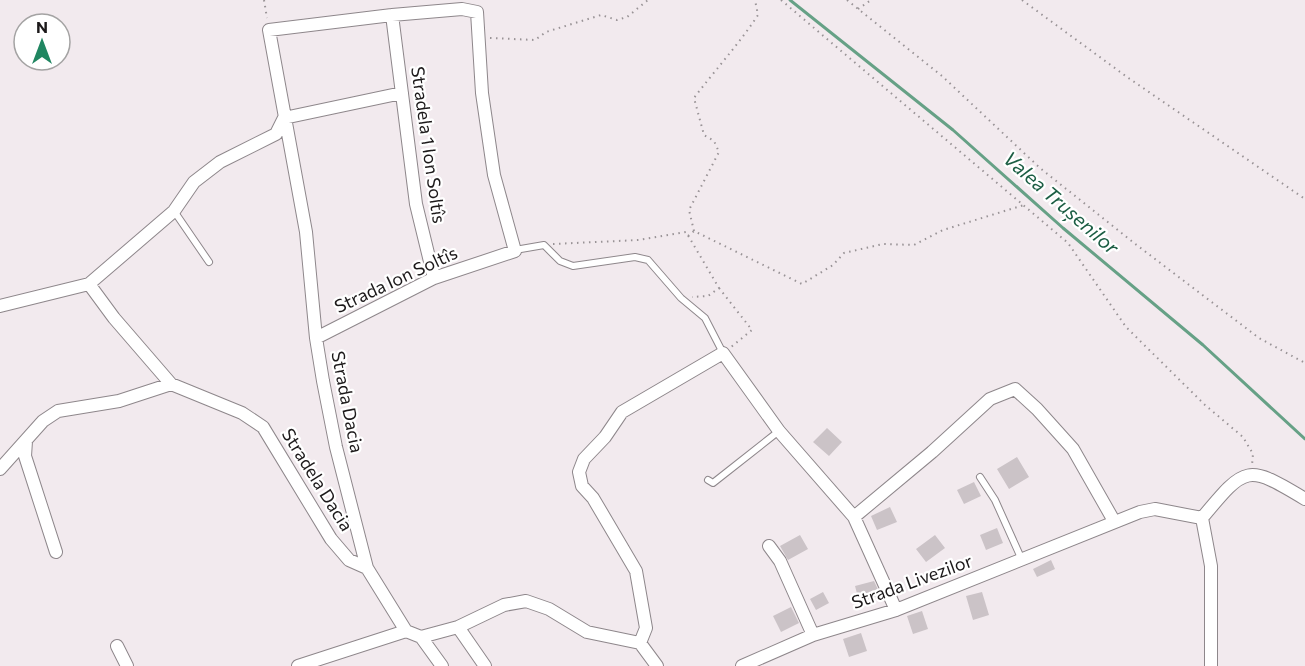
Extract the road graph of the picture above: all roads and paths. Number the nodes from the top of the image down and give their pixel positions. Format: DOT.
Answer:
graph roads {
  1 [pos="264,0"];
  2 [pos="648,0"];
  3 [pos="755,0"];
  4 [pos="781,0"];
  5 [pos="847,0"];
  6 [pos="871,0"];
  7 [pos="1022,0"];
  8 [pos="858,9"];
  9 [pos="392,15"];
  10 [pos="269,30"];
  11 [pos="479,36"];
  12 [pos="402,93"];
  13 [pos="284,117"];
  14 [pos="1305,199"];
  15 [pos="1025,204"];
  16 [pos="174,212"];
  17 [pos="694,231"];
  18 [pos="688,236"];
  19 [pos="514,250"];
  20 [pos="209,262"];
  21 [pos="434,278"];
  22 [pos="89,284"];
  23 [pos="719,288"];
  24 [pos="0,306"];
  25 [pos="316,338"];
  26 [pos="723,353"];
  27 [pos="1305,363"];
  28 [pos="171,384"];
  29 [pos="779,430"];
  30 [pos="26,441"];
  31 [pos="0,469"];
  32 [pos="1251,474"];
  33 [pos="980,477"];
  34 [pos="708,480"];
  35 [pos="1305,499"];
  36 [pos="854,517"];
  37 [pos="1202,518"];
  38 [pos="1114,522"];
  39 [pos="769,546"];
  40 [pos="56,552"];
  41 [pos="1022,561"];
  42 [pos="367,568"];
  43 [pos="896,610"];
  44 [pos="458,627"];
  45 [pos="406,631"];
  46 [pos="813,635"];
  47 [pos="421,637"];
  48 [pos="640,643"];
  49 [pos="117,646"];
  50 [pos="127,666"];
  51 [pos="298,666"];
  52 [pos="442,666"];
  53 [pos="485,666"];
  54 [pos="657,666"];
  55 [pos="742,666"];
  56 [pos="1211,666"];
  1 -- 10 [label="path"];
  2 -- 11 [label="path"];
  3 -- 17 [label="path"];
  4 -- 15 [label="path"];
  5 -- 8 [label="path"];
  6 -- 8 [label="path"];
  7 -- 14 [label="path"];
  8 -- 27 [label="path"];
  9 -- 10 [label="street"];
  9 -- 11 [label="street"];
  9 -- 12 [label="street, Stradela 1 Ion Soltîs"];
  10 -- 13 [label="street, Strada Dacia"];
  11 -- 19 [label="street"];
  12 -- 13 [label="street"];
  12 -- 21 [label="street, Stradela 1 Ion Soltîs"];
  13 -- 16 [label="street"];
  13 -- 25 [label="street, Strada Dacia"];
  15 -- 17 [label="path"];
  15 -- 32 [label="path"];
  16 -- 20 [label="lane"];
  16 -- 22 [label="street"];
  17 -- 18 [label="path"];
  19 -- 21 [label="street, Strada Ion Soltîs"];
  19 -- 26 [label="lane, Strada Ion Soltîs"];
  21 -- 25 [label="street, Strada Ion Soltîs"];
  22 -- 24 [label="street"];
  22 -- 28 [label="street, Stradela Dacia"];
  23 -- 26 [label="path"];
  25 -- 42 [label="street, Strada Dacia"];
  26 -- 29 [label="street"];
  26 -- 48 [label="street"];
  28 -- 30 [label="street"];
  28 -- 42 [label="street, Stradela Dacia"];
  29 -- 34 [label="lane"];
  29 -- 36 [label="street"];
  30 -- 31 [label="street"];
  30 -- 40 [label="street"];
  32 -- 35 [label="street"];
  32 -- 37 [label="street"];
  33 -- 41 [label="lane"];
  36 -- 38 [label="street"];
  36 -- 43 [label="street"];
  37 -- 38 [label="street, Strada Livezilor"];
  37 -- 56 [label="street"];
  38 -- 41 [label="street, Strada Livezilor"];
  39 -- 46 [label="street"];
  41 -- 43 [label="street, Strada Livezilor"];
  42 -- 45 [label="street, Strada Dacia"];
  43 -- 46 [label="street, Strada Livezilor"];
  44 -- 47 [label="street"];
  44 -- 48 [label="street"];
  44 -- 53 [label="street"];
  45 -- 47 [label="street"];
  45 -- 51 [label="street"];
  46 -- 55 [label="street, Strada Livezilor"];
  47 -- 52 [label="street"];
  48 -- 54 [label="street"];
  49 -- 50 [label="street"];
}
